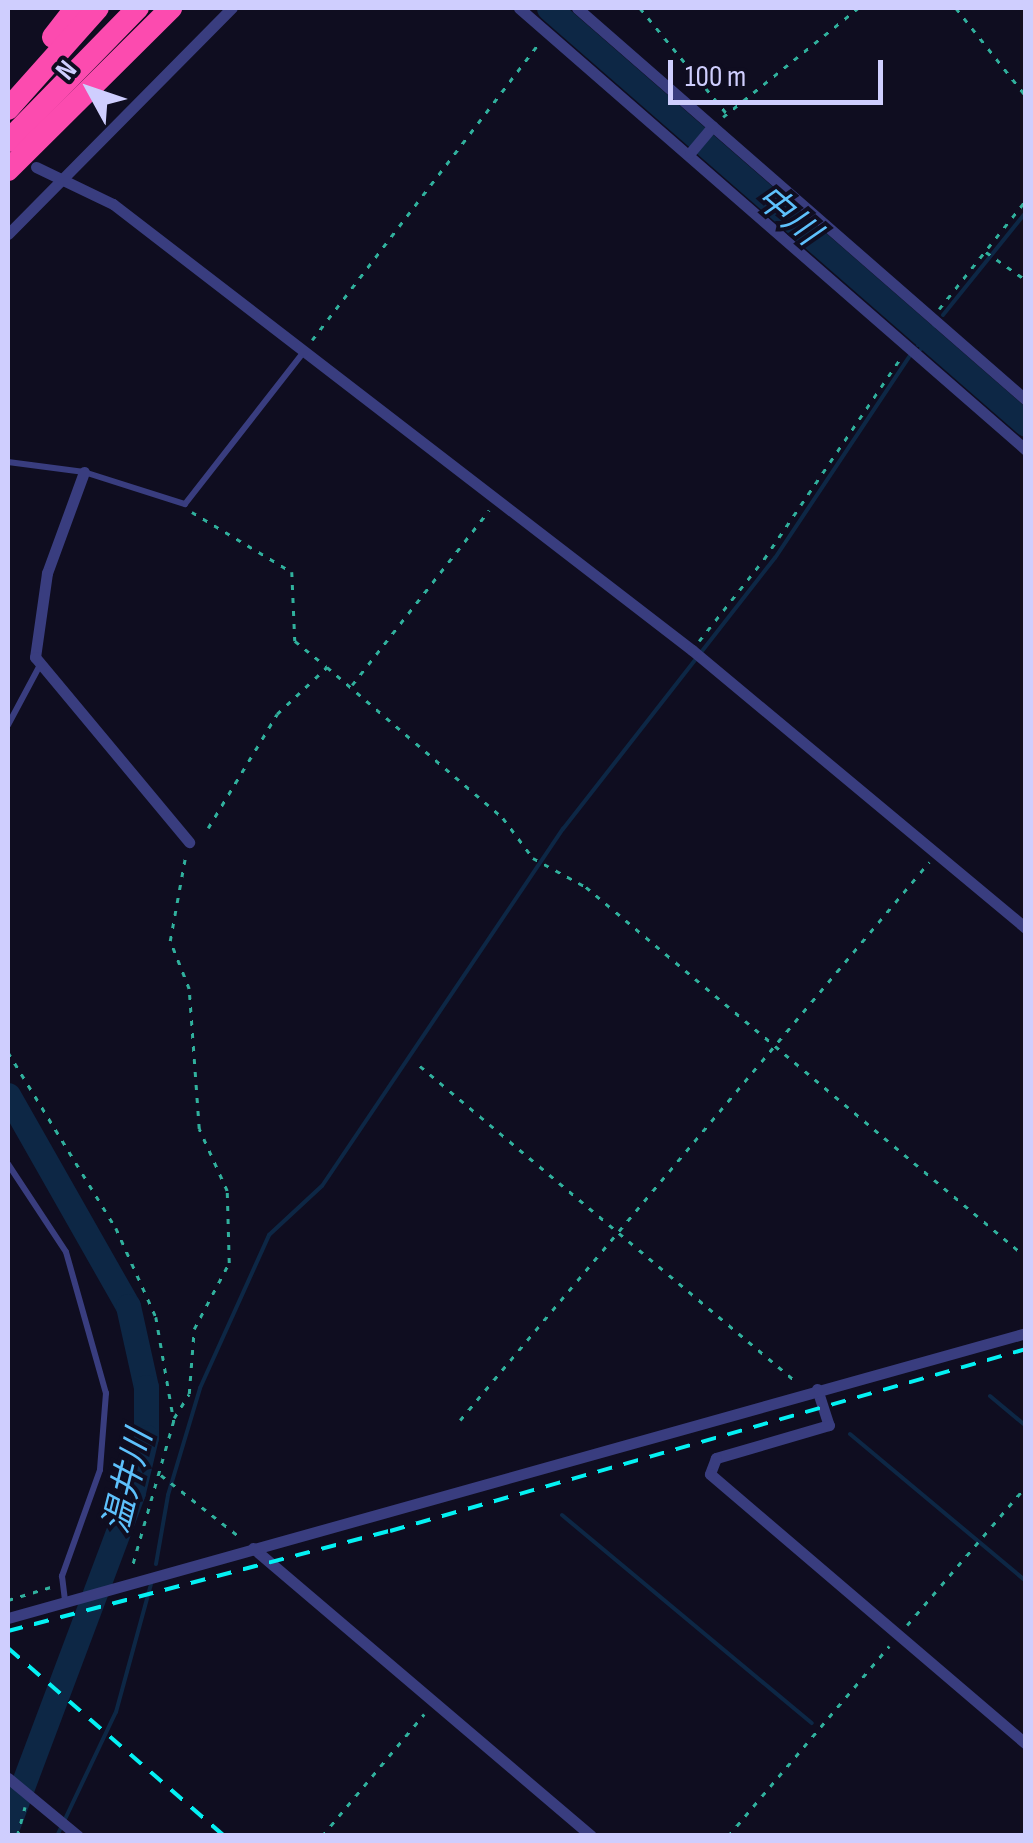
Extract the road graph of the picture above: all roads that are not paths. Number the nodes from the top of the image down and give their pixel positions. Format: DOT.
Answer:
graph roads {
  1 [pos="76,8"];
  2 [pos="98,8"];
  3 [pos="138,8"];
  4 [pos="171,8"];
  5 [pos="232,8"];
  6 [pos="520,8"];
  7 [pos="577,8"];
  8 [pos="8,89"];
  9 [pos="8,109"];
  10 [pos="710,128"];
  11 [pos="8,142"];
  12 [pos="692,151"];
  13 [pos="36,167"];
  14 [pos="8,170"];
  15 [pos="60,177"];
  16 [pos="8,234"];
  17 [pos="304,352"];
  18 [pos="1026,400"];
  19 [pos="1026,450"];
  20 [pos="8,462"];
  21 [pos="84,472"];
  22 [pos="40,664"];
  23 [pos="8,726"];
  24 [pos="188,842"];
  25 [pos="1026,928"];
  26 [pos="8,1164"];
  27 [pos="1026,1333"];
  28 [pos="812,1390"];
  29 [pos="253,1548"];
  30 [pos="65,1603"];
  31 [pos="8,1618"];
  32 [pos="1026,1723"];
  33 [pos="1021,1739"];
  34 [pos="8,1778"];
  35 [pos="78,1836"];
  36 [pos="591,1836"];
  1 -- 8 [label="highway"];
  2 -- 9 [label="highway"];
  3 -- 11 [label="highway"];
  4 -- 14 [label="highway"];
  5 -- 15 [label="street"];
  6 -- 12 [label="street"];
  7 -- 10 [label="street"];
  10 -- 12 [label="street"];
  10 -- 18 [label="street"];
  12 -- 19 [label="street"];
  13 -- 15 [label="street"];
  15 -- 16 [label="street"];
  15 -- 17 [label="street"];
  17 -- 21 [label="lane"];
  17 -- 25 [label="street"];
  20 -- 21 [label="lane"];
  21 -- 22 [label="street"];
  22 -- 23 [label="lane"];
  22 -- 24 [label="street"];
  26 -- 30 [label="lane"];
  27 -- 28 [label="street"];
  28 -- 29 [label="street"];
  28 -- 33 [label="street"];
  29 -- 30 [label="street"];
  29 -- 36 [label="street"];
  30 -- 31 [label="street"];
  32 -- 33 [label="street"];
  34 -- 35 [label="street"];
}
